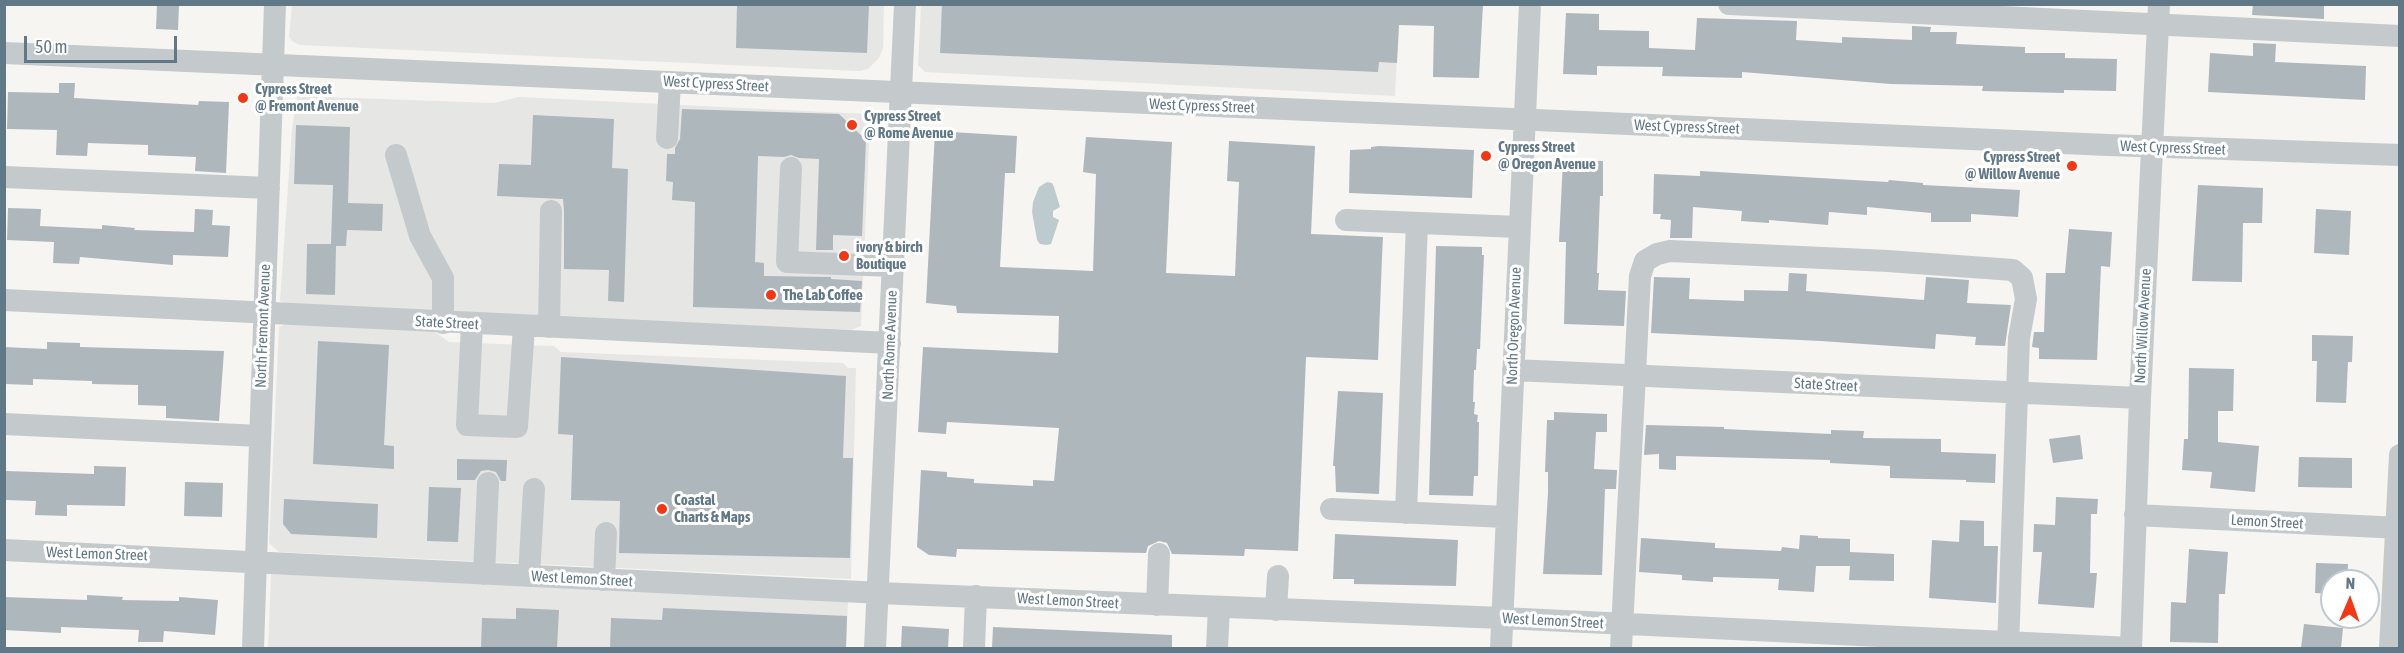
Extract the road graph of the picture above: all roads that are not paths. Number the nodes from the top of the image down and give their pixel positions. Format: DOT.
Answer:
graph roads {
  1 [pos="275,4"];
  2 [pos="904,4"];
  3 [pos="1530,4"];
  4 [pos="1729,4"];
  5 [pos="2158,15"];
  6 [pos="2400,36"];
  7 [pos="4,52"];
  8 [pos="272,64"];
  9 [pos="670,82"];
  10 [pos="901,93"];
  11 [pos="1524,120"];
  12 [pos="668,138"];
  13 [pos="2152,147"];
  14 [pos="396,155"];
  15 [pos="2400,155"];
  16 [pos="790,168"];
  17 [pos="4,177"];
  18 [pos="269,188"];
  19 [pos="551,211"];
  20 [pos="1346,220"];
  21 [pos="1417,223"];
  22 [pos="1518,227"];
  23 [pos="893,266"];
  24 [pos="4,300"];
  25 [pos="263,312"];
  26 [pos="443,323"];
  27 [pos="472,324"];
  28 [pos="524,327"];
  29 [pos="549,327"];
  30 [pos="890,343"];
  31 [pos="1513,370"];
  32 [pos="1634,376"];
  33 [pos="2017,394"];
  34 [pos="2140,398"];
  35 [pos="4,424"];
  36 [pos="260,436"];
  37 [pos="2400,455"];
  38 [pos="488,483"];
  39 [pos="534,489"];
  40 [pos="1331,510"];
  41 [pos="1406,513"];
  42 [pos="2135,515"];
  43 [pos="1506,517"];
  44 [pos="2398,528"];
  45 [pos="606,533"];
  46 [pos="4,550"];
  47 [pos="1159,554"];
  48 [pos="256,561"];
  49 [pos="484,574"];
  50 [pos="529,576"];
  51 [pos="1278,576"];
  52 [pos="604,580"];
  53 [pos="879,592"];
  54 [pos="976,597"];
  55 [pos="1157,604"];
  56 [pos="1219,607"];
  57 [pos="1276,610"];
  58 [pos="1502,618"];
  59 [pos="1622,625"];
  60 [pos="2008,645"];
  61 [pos="253,648"];
  62 [pos="876,648"];
  63 [pos="974,648"];
  64 [pos="1217,648"];
  65 [pos="1501,648"];
  66 [pos="1621,648"];
  67 [pos="2131,648"];
  68 [pos="2390,648"];
  1 -- 8 [label="street, North Fremont Avenue"];
  2 -- 10 [label="street, North Rome Avenue"];
  3 -- 11 [label="street, North Oregon Avenue"];
  4 -- 5 [label="street"];
  5 -- 6 [label="street"];
  5 -- 13 [label="street, North Willow Avenue"];
  7 -- 8 [label="street, West Cypress Street"];
  8 -- 9 [label="street, West Cypress Street"];
  8 -- 18 [label="street, North Fremont Avenue"];
  9 -- 10 [label="street, West Cypress Street"];
  9 -- 12 [label="street"];
  10 -- 11 [label="street, West Cypress Street"];
  10 -- 23 [label="street, North Rome Avenue"];
  11 -- 13 [label="street, West Cypress Street"];
  11 -- 22 [label="street, North Oregon Avenue"];
  13 -- 15 [label="street, West Cypress Street"];
  13 -- 34 [label="street, North Willow Avenue"];
  14 -- 26 [label="street"];
  16 -- 23 [label="street"];
  17 -- 18 [label="street"];
  18 -- 25 [label="street, North Fremont Avenue"];
  19 -- 29 [label="street"];
  20 -- 21 [label="street"];
  21 -- 22 [label="street"];
  21 -- 41 [label="street"];
  22 -- 31 [label="street, North Oregon Avenue"];
  23 -- 30 [label="street, North Rome Avenue"];
  24 -- 25 [label="street, State Street"];
  25 -- 26 [label="street, State Street"];
  25 -- 36 [label="street, North Fremont Avenue"];
  26 -- 27 [label="street, State Street"];
  27 -- 28 [label="street, State Street"];
  27 -- 28 [label="street"];
  28 -- 29 [label="street, State Street"];
  29 -- 30 [label="street, State Street"];
  30 -- 53 [label="street, North Rome Avenue"];
  31 -- 32 [label="street, State Street"];
  31 -- 43 [label="street, North Oregon Avenue"];
  32 -- 33 [label="street, State Street"];
  32 -- 33 [label="street"];
  32 -- 59 [label="street"];
  33 -- 34 [label="street, State Street"];
  33 -- 60 [label="street"];
  34 -- 42 [label="street, North Willow Avenue"];
  35 -- 36 [label="street"];
  36 -- 48 [label="street, North Fremont Avenue"];
  37 -- 44 [label="street"];
  38 -- 49 [label="street"];
  39 -- 50 [label="street"];
  40 -- 41 [label="street"];
  41 -- 43 [label="street"];
  42 -- 44 [label="street, Lemon Street"];
  42 -- 67 [label="street, North Willow Avenue"];
  43 -- 58 [label="street, North Oregon Avenue"];
  44 -- 68 [label="street"];
  45 -- 52 [label="street"];
  46 -- 48 [label="street, West Lemon Street"];
  47 -- 55 [label="street"];
  48 -- 49 [label="street, West Lemon Street"];
  48 -- 61 [label="street, North Fremont Avenue"];
  49 -- 50 [label="street, West Lemon Street"];
  50 -- 52 [label="street, West Lemon Street"];
  51 -- 57 [label="street"];
  52 -- 53 [label="street, West Lemon Street"];
  53 -- 54 [label="street, West Lemon Street"];
  53 -- 62 [label="street, North Rome Avenue"];
  54 -- 55 [label="street, West Lemon Street"];
  54 -- 63 [label="street"];
  55 -- 56 [label="street, West Lemon Street"];
  56 -- 57 [label="street, West Lemon Street"];
  56 -- 64 [label="street"];
  57 -- 58 [label="street, West Lemon Street"];
  58 -- 59 [label="street, West Lemon Street"];
  58 -- 65 [label="street, North Oregon Avenue"];
  59 -- 60 [label="street, West Lemon Street"];
  59 -- 66 [label="street"];
  60 -- 67 [label="street, West Lemon Street"];
}
